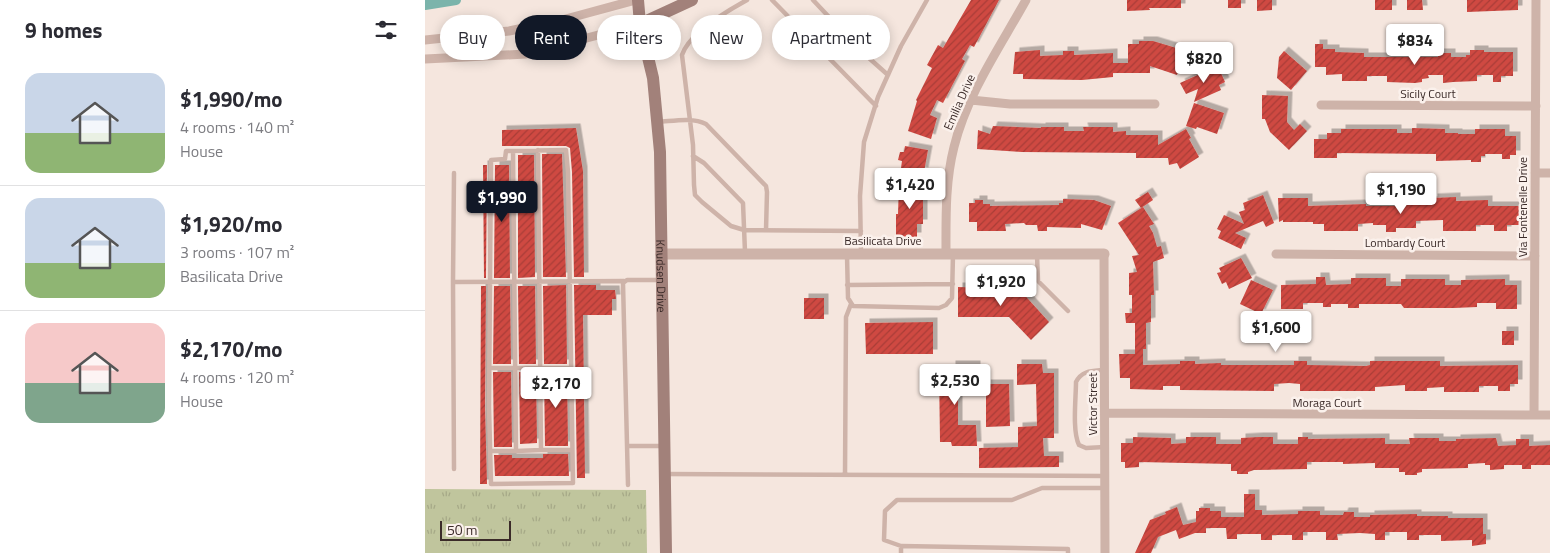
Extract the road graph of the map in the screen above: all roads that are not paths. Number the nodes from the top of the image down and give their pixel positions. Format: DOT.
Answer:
graph roads {
  1 [pos="637,0"];
  2 [pos="692,0"];
  3 [pos="747,0"];
  4 [pos="772,0"];
  5 [pos="813,0"];
  6 [pos="927,0"];
  7 [pos="1027,0"];
  8 [pos="1536,0"];
  9 [pos="639,15"];
  10 [pos="660,15"];
  11 [pos="597,35"];
  12 [pos="425,40"];
  13 [pos="425,60"];
  14 [pos="649,60"];
  15 [pos="888,75"];
  16 [pos="971,100"];
  17 [pos="1155,104"];
  18 [pos="1321,105"];
  19 [pos="876,106"];
  20 [pos="1535,106"];
  21 [pos="690,120"];
  22 [pos="657,122"];
  23 [pos="538,150"];
  24 [pos="513,151"];
  25 [pos="693,156"];
  26 [pos="1550,172"];
  27 [pos="454,173"];
  28 [pos="1535,173"];
  29 [pos="744,230"];
  30 [pos="766,230"];
  31 [pos="861,231"];
  32 [pos="661,254"];
  33 [pos="745,254"];
  34 [pos="847,254"];
  35 [pos="861,254"];
  36 [pos="950,254"];
  37 [pos="1037,254"];
  38 [pos="1104,254"];
  39 [pos="1276,254"];
  40 [pos="1535,256"];
  41 [pos="662,280"];
  42 [pos="624,281"];
  43 [pos="453,282"];
  44 [pos="490,282"];
  45 [pos="515,282"];
  46 [pos="539,282"];
  47 [pos="570,282"];
  48 [pos="953,284"];
  49 [pos="847,285"];
  50 [pos="851,304"];
  51 [pos="1068,312"];
  52 [pos="540,367"];
  53 [pos="489,368"];
  54 [pos="515,368"];
  55 [pos="571,368"];
  56 [pos="1104,370"];
  57 [pos="1105,413"];
  58 [pos="1534,415"];
  59 [pos="1550,415"];
  60 [pos="627,446"];
  61 [pos="664,446"];
  62 [pos="1105,447"];
  63 [pos="516,450"];
  64 [pos="541,450"];
  65 [pos="572,450"];
  66 [pos="490,451"];
  67 [pos="454,469"];
  68 [pos="664,474"];
  69 [pos="845,474"];
  70 [pos="1105,476"];
  71 [pos="628,485"];
  72 [pos="1105,488"];
  73 [pos="901,546"];
  74 [pos="666,553"];
  75 [pos="901,553"];
  76 [pos="1068,553"];
  77 [pos="1105,553"];
  1 -- 9 [label="main road, Knudsen Drive"];
  1 -- 12 [label="street"];
  2 -- 10 [label="main road"];
  3 -- 21 [label="lane"];
  4 -- 19 [label="lane"];
  5 -- 15 [label="lane"];
  6 -- 15 [label="lane"];
  7 -- 16 [label="street, Emilia Drive"];
  8 -- 20 [label="street, Via Fontenelle Drive"];
  11 -- 13 [label="street"];
  14 -- 22 [label="main road, Knudsen Drive"];
  15 -- 19 [label="lane"];
  16 -- 17 [label="street"];
  16 -- 36 [label="street, Emilia Drive"];
  18 -- 20 [label="street, Sicily Court"];
  19 -- 31 [label="lane"];
  20 -- 28 [label="street, Via Fontenelle Drive"];
  21 -- 22 [label="lane"];
  21 -- 25 [label="lane"];
  21 -- 30 [label="lane"];
  22 -- 32 [label="main road, Knudsen Drive"];
  23 -- 24 [label="lane"];
  23 -- 46 [label="lane"];
  23 -- 47 [label="lane"];
  24 -- 44 [label="lane"];
  24 -- 45 [label="lane"];
  25 -- 29 [label="lane"];
  25 -- 29 [label="lane"];
  26 -- 28 [label="street"];
  27 -- 43 [label="lane"];
  28 -- 40 [label="street, Via Fontenelle Drive"];
  29 -- 30 [label="lane"];
  29 -- 33 [label="lane"];
  30 -- 31 [label="lane"];
  31 -- 35 [label="lane"];
  32 -- 33 [label="street, Basilicata Drive"];
  32 -- 41 [label="main road, Knudsen Drive"];
  33 -- 34 [label="street, Basilicata Drive"];
  34 -- 35 [label="street, Basilicata Drive"];
  34 -- 49 [label="lane"];
  35 -- 36 [label="street, Basilicata Drive"];
  36 -- 37 [label="street, Basilicata Drive"];
  36 -- 48 [label="lane"];
  37 -- 38 [label="street, Basilicata Drive"];
  37 -- 51 [label="lane"];
  38 -- 56 [label="street, Victor Street"];
  39 -- 40 [label="street, Lombardy Court"];
  40 -- 58 [label="street, Via Fontenelle Drive"];
  41 -- 42 [label="lane"];
  41 -- 61 [label="main road, Knudsen Drive"];
  42 -- 47 [label="lane"];
  42 -- 60 [label="lane"];
  43 -- 44 [label="lane"];
  43 -- 67 [label="lane"];
  44 -- 45 [label="lane"];
  44 -- 53 [label="lane"];
  45 -- 46 [label="lane"];
  45 -- 54 [label="lane"];
  46 -- 47 [label="lane"];
  46 -- 52 [label="lane"];
  47 -- 55 [label="lane"];
  48 -- 49 [label="lane"];
  48 -- 50 [label="lane"];
  49 -- 50 [label="lane"];
  50 -- 69 [label="lane"];
  52 -- 54 [label="lane"];
  52 -- 55 [label="lane"];
  52 -- 64 [label="lane"];
  53 -- 54 [label="lane"];
  53 -- 66 [label="lane"];
  54 -- 63 [label="lane"];
  55 -- 65 [label="lane"];
  56 -- 57 [label="street, Victor Street"];
  56 -- 62 [label="lane"];
  57 -- 58 [label="street, Moraga Court"];
  57 -- 62 [label="street, Victor Street"];
  58 -- 59 [label="street, Moraga Court"];
  60 -- 61 [label="lane"];
  60 -- 71 [label="lane"];
  61 -- 68 [label="main road, Knudsen Drive"];
  62 -- 70 [label="street, Victor Street"];
  63 -- 64 [label="lane"];
  63 -- 66 [label="lane"];
  64 -- 65 [label="lane"];
  65 -- 66 [label="lane"];
  68 -- 69 [label="lane"];
  68 -- 74 [label="main road, Knudsen Drive"];
  69 -- 70 [label="lane"];
  70 -- 72 [label="street, Victor Street"];
  72 -- 73 [label="lane"];
  72 -- 77 [label="street, Victor Street"];
  73 -- 75 [label="lane"];
  73 -- 76 [label="lane"];
}
